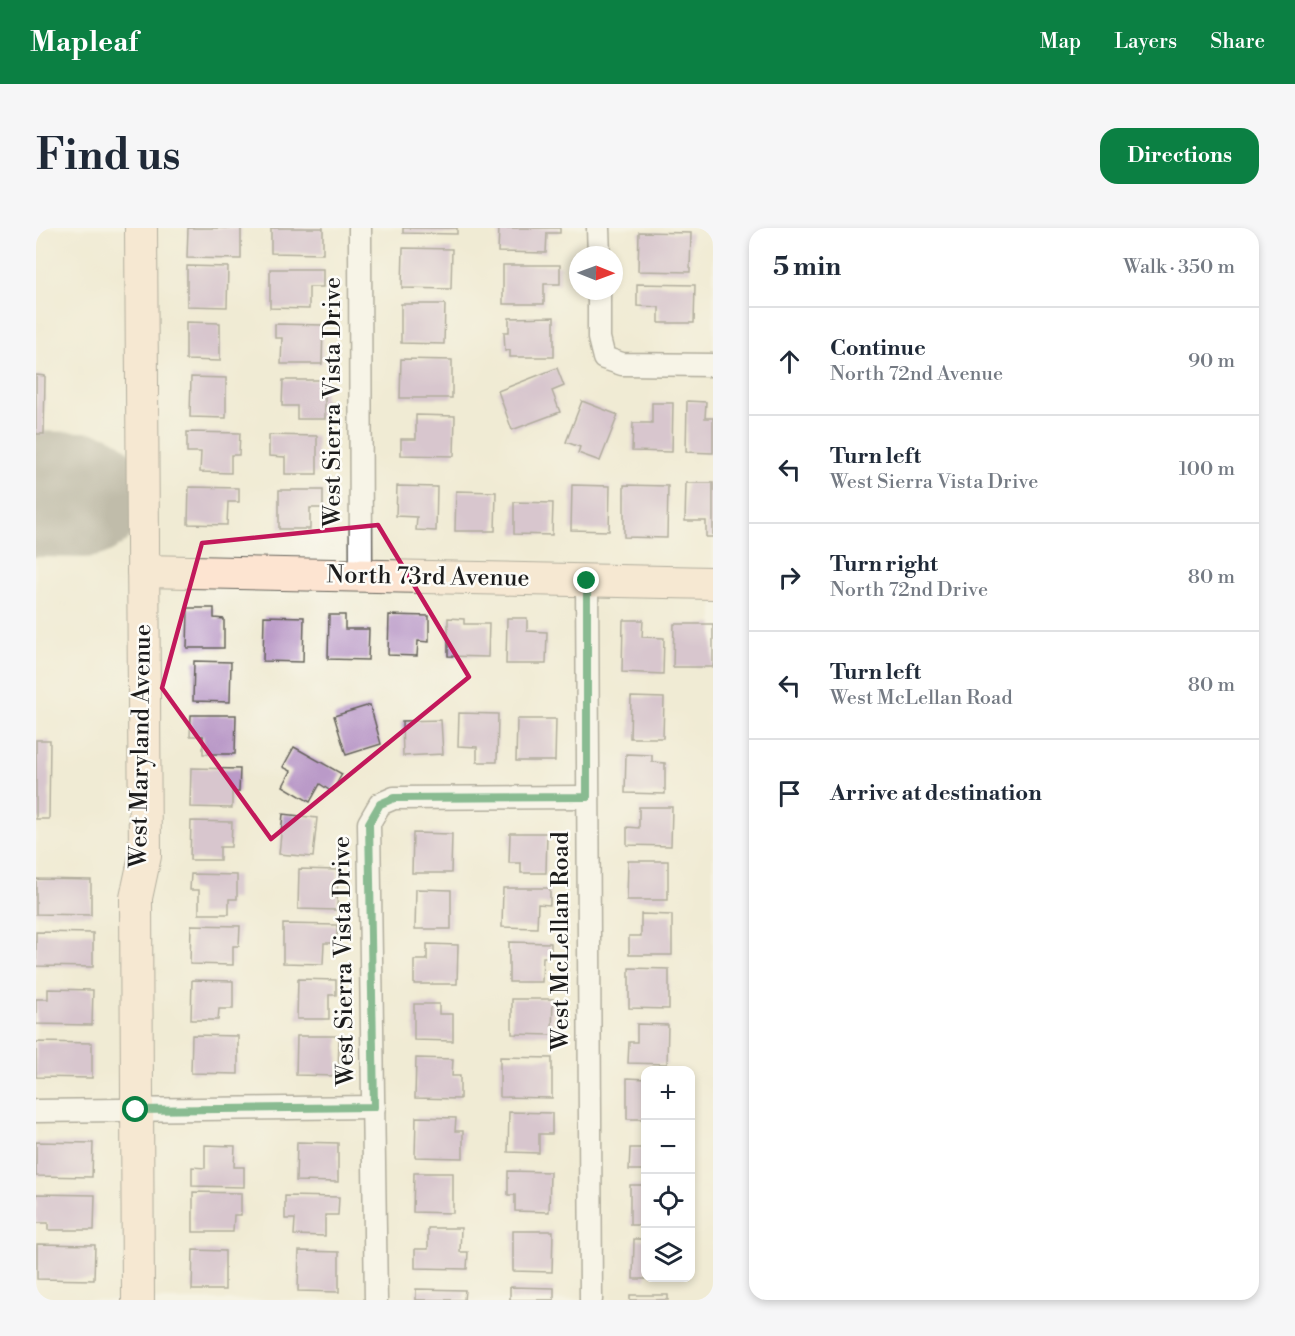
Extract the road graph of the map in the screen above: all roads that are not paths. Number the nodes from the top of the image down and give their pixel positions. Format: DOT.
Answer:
graph roads {
  1 [pos="141,228"];
  2 [pos="360,228"];
  3 [pos="598,228"];
  4 [pos="599,246"];
  5 [pos="599,300"];
  6 [pos="713,365"];
  7 [pos="143,571"];
  8 [pos="361,576"];
  9 [pos="587,581"];
  10 [pos="713,583"];
  11 [pos="587,797"];
  12 [pos="374,1107"];
  13 [pos="136,1110"];
  14 [pos="36,1111"];
  15 [pos="138,1300"];
  16 [pos="376,1300"];
  17 [pos="591,1300"];
  1 -- 7 [label="street, West Maryland Avenue"];
  2 -- 8 [label="street, West Sierra Vista Drive"];
  3 -- 4 [label="street"];
  5 -- 6 [label="street"];
  7 -- 8 [label="street, North 73rd Avenue"];
  7 -- 13 [label="street, West Maryland Avenue"];
  8 -- 9 [label="street, North 73rd Avenue"];
  9 -- 10 [label="street, North 73rd Avenue"];
  9 -- 11 [label="street, West McLellan Road"];
  11 -- 12 [label="street, West Sierra Vista Drive"];
  11 -- 17 [label="street, West McLellan Road"];
  12 -- 13 [label="street"];
  12 -- 16 [label="street, West Sierra Vista Drive"];
  13 -- 14 [label="street"];
  13 -- 15 [label="street, West Maryland Avenue"];
}
